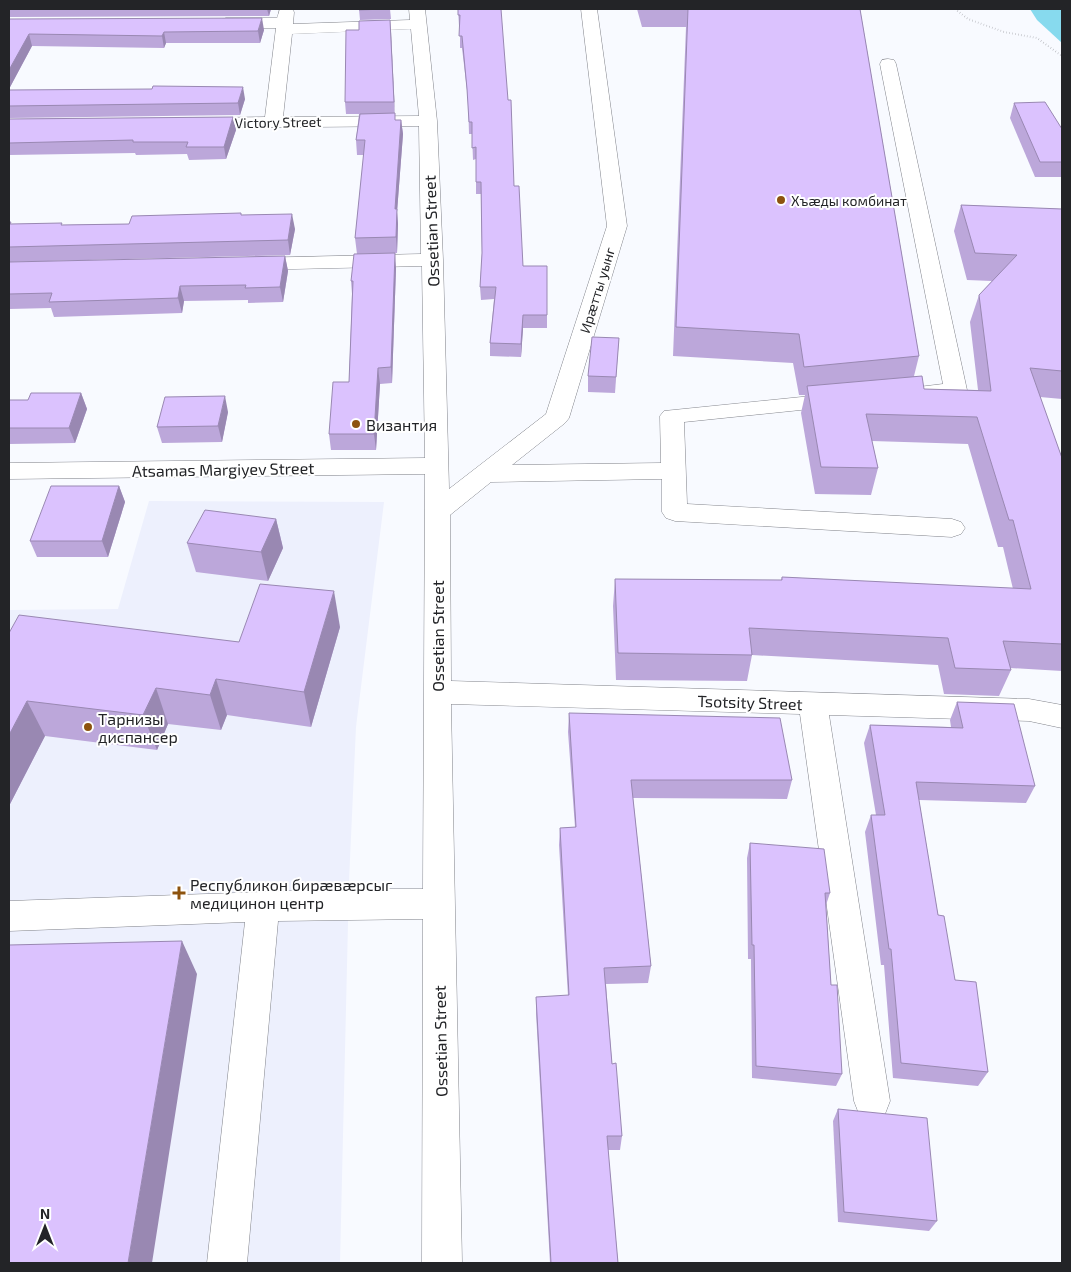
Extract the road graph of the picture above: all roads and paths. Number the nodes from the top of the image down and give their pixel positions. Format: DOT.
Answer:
graph roads {
  1 [pos="589,9"];
  2 [pos="954,9"];
  3 [pos="418,16"];
  4 [pos="285,20"];
  5 [pos="206,23"];
  6 [pos="1062,56"];
  7 [pos="888,64"];
  8 [pos="428,121"];
  9 [pos="273,122"];
  10 [pos="185,124"];
  11 [pos="433,260"];
  12 [pos="226,264"];
  13 [pos="897,395"];
  14 [pos="858,399"];
  15 [pos="437,466"];
  16 [pos="9,471"];
  17 [pos="674,471"];
  18 [pos="485,474"];
  19 [pos="438,512"];
  20 [pos="952,528"];
  21 [pos="437,692"];
  22 [pos="813,704"];
  23 [pos="1062,716"];
  24 [pos="439,904"];
  25 [pos="263,908"];
  26 [pos="9,916"];
  27 [pos="872,1101"];
  28 [pos="227,1263"];
  29 [pos="442,1263"];
  1 -- 18 [label="street, Ирæтты уынг"];
  2 -- 6 [label="path"];
  3 -- 4 [label="street"];
  3 -- 8 [label="street, Ossetian Street"];
  4 -- 5 [label="street"];
  4 -- 9 [label="street"];
  7 -- 13 [label="street"];
  8 -- 9 [label="street, Victory Street"];
  8 -- 11 [label="street, Ossetian Street"];
  9 -- 10 [label="street, Victory Street"];
  11 -- 12 [label="street"];
  11 -- 15 [label="street, Ossetian Street"];
  14 -- 17 [label="street"];
  15 -- 16 [label="street, Atsamas Margiyev Street"];
  15 -- 19 [label="street, Ossetian Street"];
  17 -- 18 [label="street"];
  17 -- 20 [label="street"];
  18 -- 19 [label="street, Ирæтты уынг"];
  19 -- 21 [label="street, Ossetian Street"];
  21 -- 22 [label="street, Tsotsity Street"];
  21 -- 24 [label="street, Ossetian Street"];
  22 -- 23 [label="street, Tsotsity Street"];
  22 -- 27 [label="street"];
  24 -- 25 [label="street"];
  24 -- 29 [label="street, Ossetian Street"];
  25 -- 26 [label="street"];
  25 -- 28 [label="street"];
}
